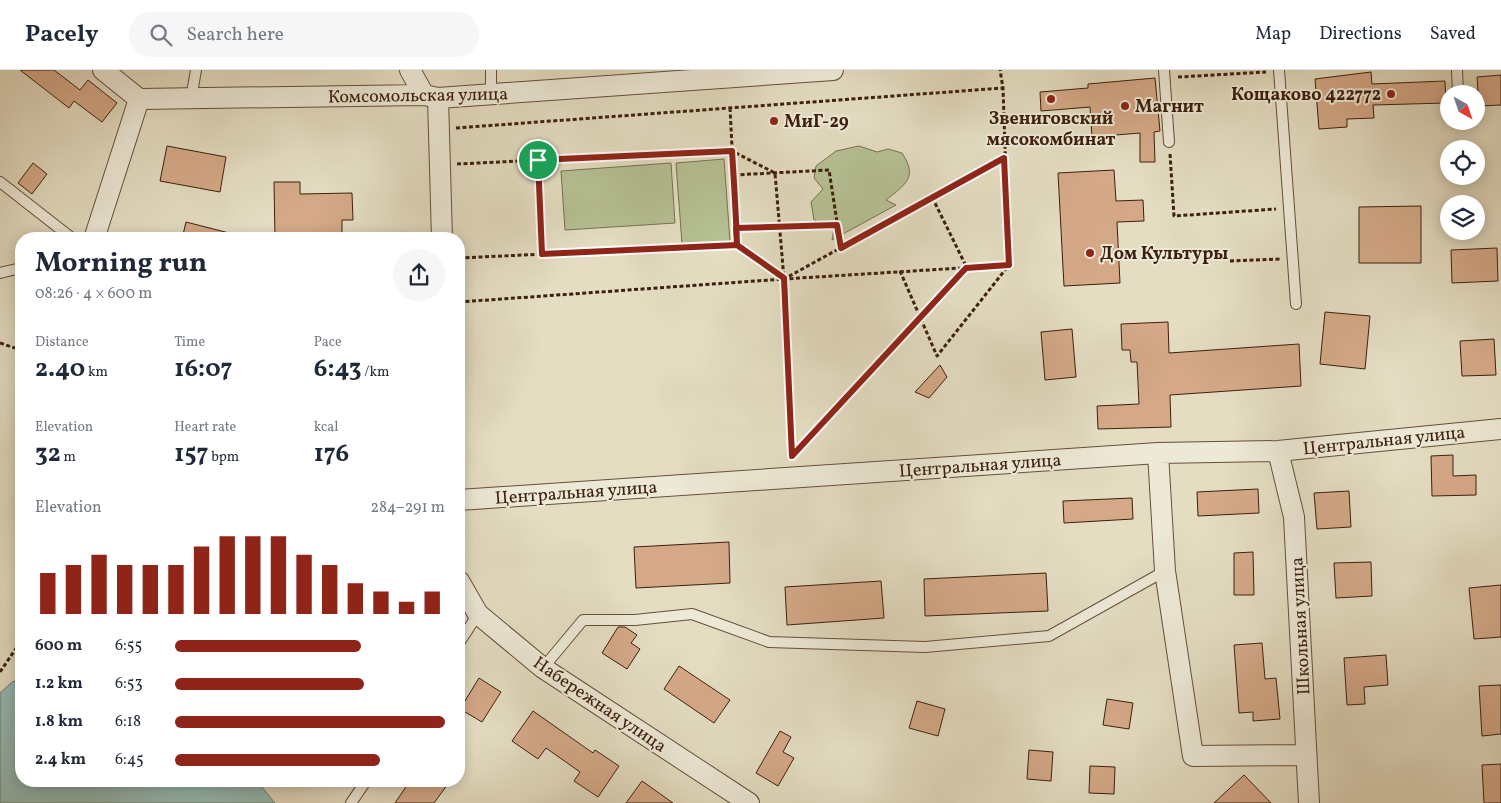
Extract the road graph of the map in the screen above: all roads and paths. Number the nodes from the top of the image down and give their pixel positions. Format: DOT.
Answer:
graph roads {
  1 [pos="103,70"];
  2 [pos="196,70"];
  3 [pos="410,70"];
  4 [pos="491,70"];
  5 [pos="833,70"];
  6 [pos="1000,70"];
  7 [pos="1279,70"];
  8 [pos="1457,70"];
  9 [pos="1164,74"];
  10 [pos="1458,85"];
  11 [pos="1004,88"];
  12 [pos="492,94"];
  13 [pos="431,96"];
  14 [pos="139,99"];
  15 [pos="192,99"];
  16 [pos="730,108"];
  17 [pos="439,130"];
  18 [pos="1169,142"];
  19 [pos="732,151"];
  20 [pos="1004,158"];
  21 [pos="538,160"];
  22 [pos="440,165"];
  23 [pos="775,173"];
  24 [pos="734,175"];
  25 [pos="0,182"];
  26 [pos="932,198"];
  27 [pos="1289,208"];
  28 [pos="837,225"];
  29 [pos="780,227"];
  30 [pos="736,228"];
  31 [pos="64,232"];
  32 [pos="96,232"];
  33 [pos="442,232"];
  34 [pos="737,245"];
  35 [pos="841,248"];
  36 [pos="542,254"];
  37 [pos="465,258"];
  38 [pos="1293,258"];
  39 [pos="1230,261"];
  40 [pos="1009,265"];
  41 [pos="966,268"];
  42 [pos="15,269"];
  43 [pos="900,272"];
  44 [pos="0,273"];
  45 [pos="784,278"];
  46 [pos="465,302"];
  47 [pos="1296,304"];
  48 [pos="920,317"];
  49 [pos="0,343"];
  50 [pos="15,348"];
  51 [pos="1501,429"];
  52 [pos="1278,451"];
  53 [pos="1158,453"];
  54 [pos="792,456"];
  55 [pos="792,478"];
  56 [pos="465,500"];
  57 [pos="1165,572"];
  58 [pos="465,591"];
  59 [pos="465,602"];
  60 [pos="478,614"];
  61 [pos="465,634"];
  62 [pos="15,650"];
  63 [pos="543,668"];
  64 [pos="0,672"];
  65 [pos="1306,755"];
  66 [pos="362,787"];
  67 [pos="351,803"];
  68 [pos="749,803"];
  69 [pos="1309,803"];
  1 -- 14 [label="street"];
  2 -- 15 [label="lane"];
  3 -- 13 [label="street"];
  4 -- 12 [label="lane"];
  5 -- 12 [label="street, Комсомольская улица"];
  6 -- 11 [label="path"];
  7 -- 9 [label="path"];
  7 -- 27 [label="lane"];
  8 -- 10 [label="lane"];
  9 -- 18 [label="lane"];
  11 -- 16 [label="path"];
  11 -- 20 [label="path"];
  12 -- 13 [label="street, Комсомольская улица"];
  13 -- 15 [label="street, Комсомольская улица"];
  13 -- 17 [label="street"];
  14 -- 15 [label="street, Комсомольская улица"];
  14 -- 32 [label="street"];
  16 -- 17 [label="path"];
  16 -- 19 [label="path"];
  17 -- 22 [label="street"];
  18 -- 27 [label="path"];
  19 -- 21 [label="path"];
  19 -- 23 [label="path"];
  19 -- 24 [label="path"];
  20 -- 26 [label="path"];
  20 -- 40 [label="path"];
  21 -- 22 [label="path"];
  21 -- 36 [label="path"];
  22 -- 33 [label="street"];
  23 -- 24 [label="path"];
  23 -- 28 [label="path"];
  23 -- 29 [label="path"];
  24 -- 30 [label="path"];
  25 -- 31 [label="lane"];
  26 -- 35 [label="path"];
  26 -- 41 [label="path"];
  27 -- 38 [label="lane"];
  28 -- 29 [label="path"];
  28 -- 35 [label="path"];
  29 -- 30 [label="path"];
  29 -- 45 [label="path"];
  30 -- 34 [label="path"];
  34 -- 36 [label="path"];
  34 -- 45 [label="path"];
  35 -- 45 [label="path"];
  36 -- 37 [label="path"];
  38 -- 39 [label="path"];
  38 -- 47 [label="lane"];
  40 -- 41 [label="path"];
  40 -- 48 [label="path"];
  41 -- 43 [label="path"];
  41 -- 48 [label="path"];
  42 -- 44 [label="lane"];
  43 -- 45 [label="path"];
  43 -- 48 [label="path"];
  45 -- 46 [label="path"];
  45 -- 54 [label="path"];
  48 -- 54 [label="path"];
  49 -- 50 [label="path"];
  51 -- 52 [label="street, Центральная улица"];
  52 -- 53 [label="street, Центральная улица"];
  52 -- 65 [label="street, Школьная улица"];
  53 -- 55 [label="street, Центральная улица"];
  53 -- 57 [label="street"];
  54 -- 55 [label="path"];
  55 -- 56 [label="street, Центральная улица"];
  57 -- 63 [label="lane"];
  57 -- 65 [label="street"];
  58 -- 60 [label="street"];
  59 -- 60 [label="lane, Набережная улица"];
  60 -- 61 [label="lane"];
  60 -- 63 [label="street, Набережная улица"];
  62 -- 64 [label="path"];
  63 -- 68 [label="street, Набережная улица"];
  65 -- 69 [label="street, Школьная улица"];
  66 -- 67 [label="lane"];
}
